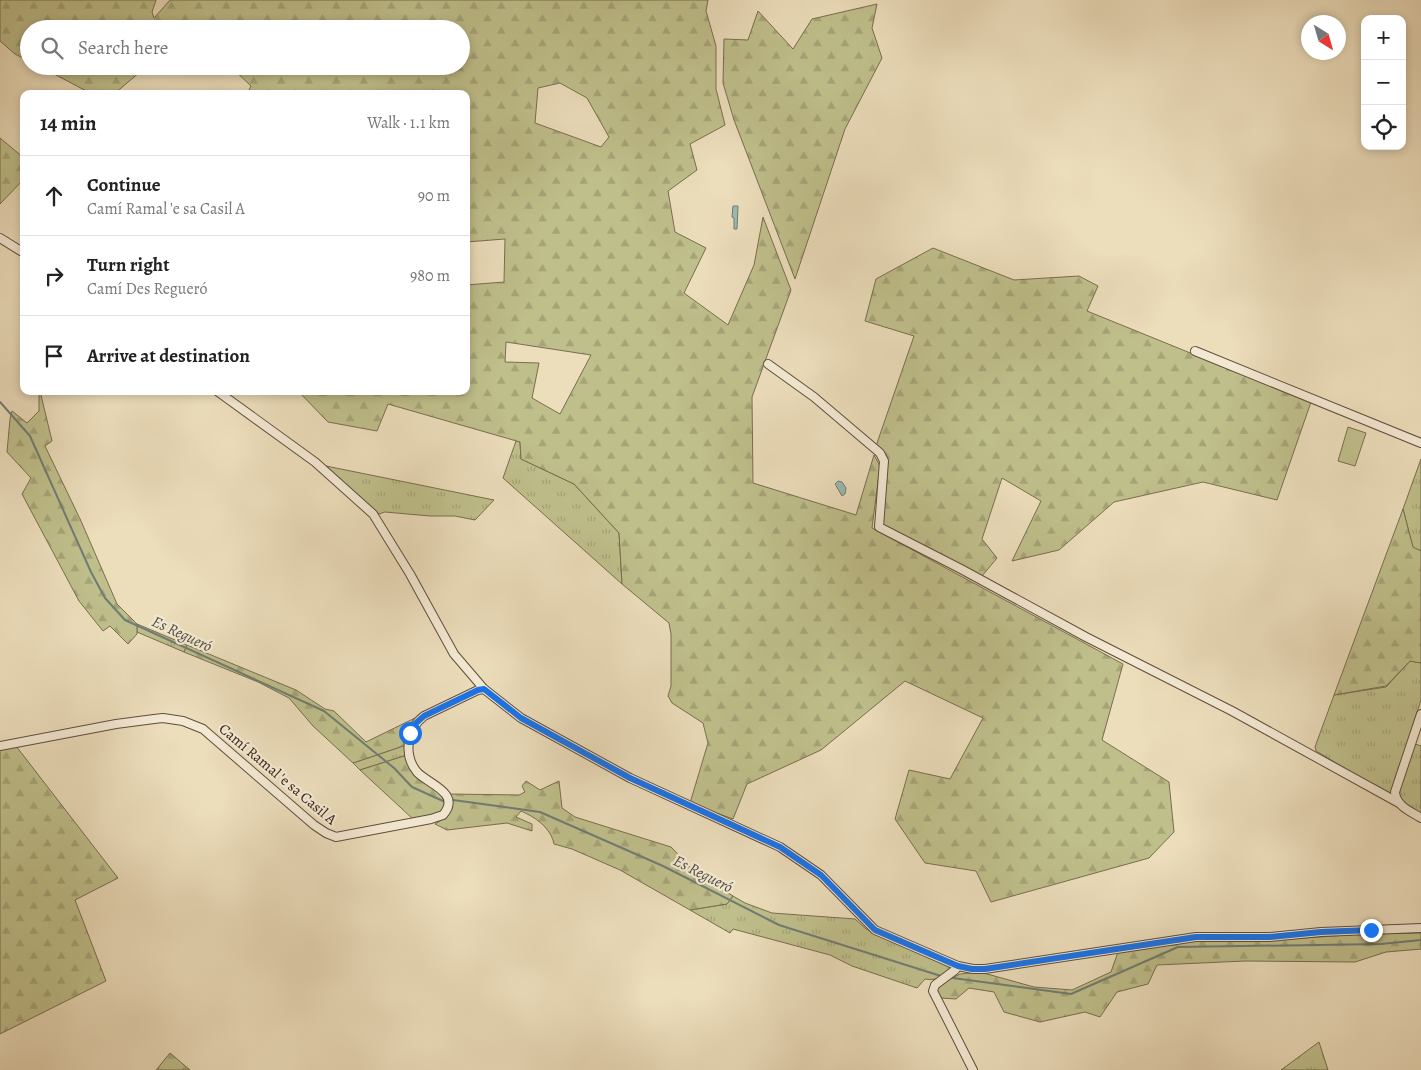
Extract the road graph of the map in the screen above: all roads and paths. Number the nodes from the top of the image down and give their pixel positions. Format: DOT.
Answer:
graph roads {
  1 [pos="0,238"];
  2 [pos="20,250"];
  3 [pos="1196,351"];
  4 [pos="768,364"];
  5 [pos="223,395"];
  6 [pos="1421,443"];
  7 [pos="484,689"];
  8 [pos="1421,714"];
  9 [pos="0,746"];
  10 [pos="1399,803"];
  11 [pos="1421,818"];
  12 [pos="1421,928"];
  13 [pos="958,966"];
  14 [pos="974,1070"];
  1 -- 2 [label="street"];
  3 -- 6 [label="street"];
  4 -- 10 [label="street"];
  5 -- 7 [label="street"];
  7 -- 9 [label="street, Camí Ramal 'e sa Casil A"];
  7 -- 13 [label="street"];
  8 -- 10 [label="street"];
  10 -- 11 [label="street"];
  12 -- 13 [label="street"];
  13 -- 14 [label="street"];
}
